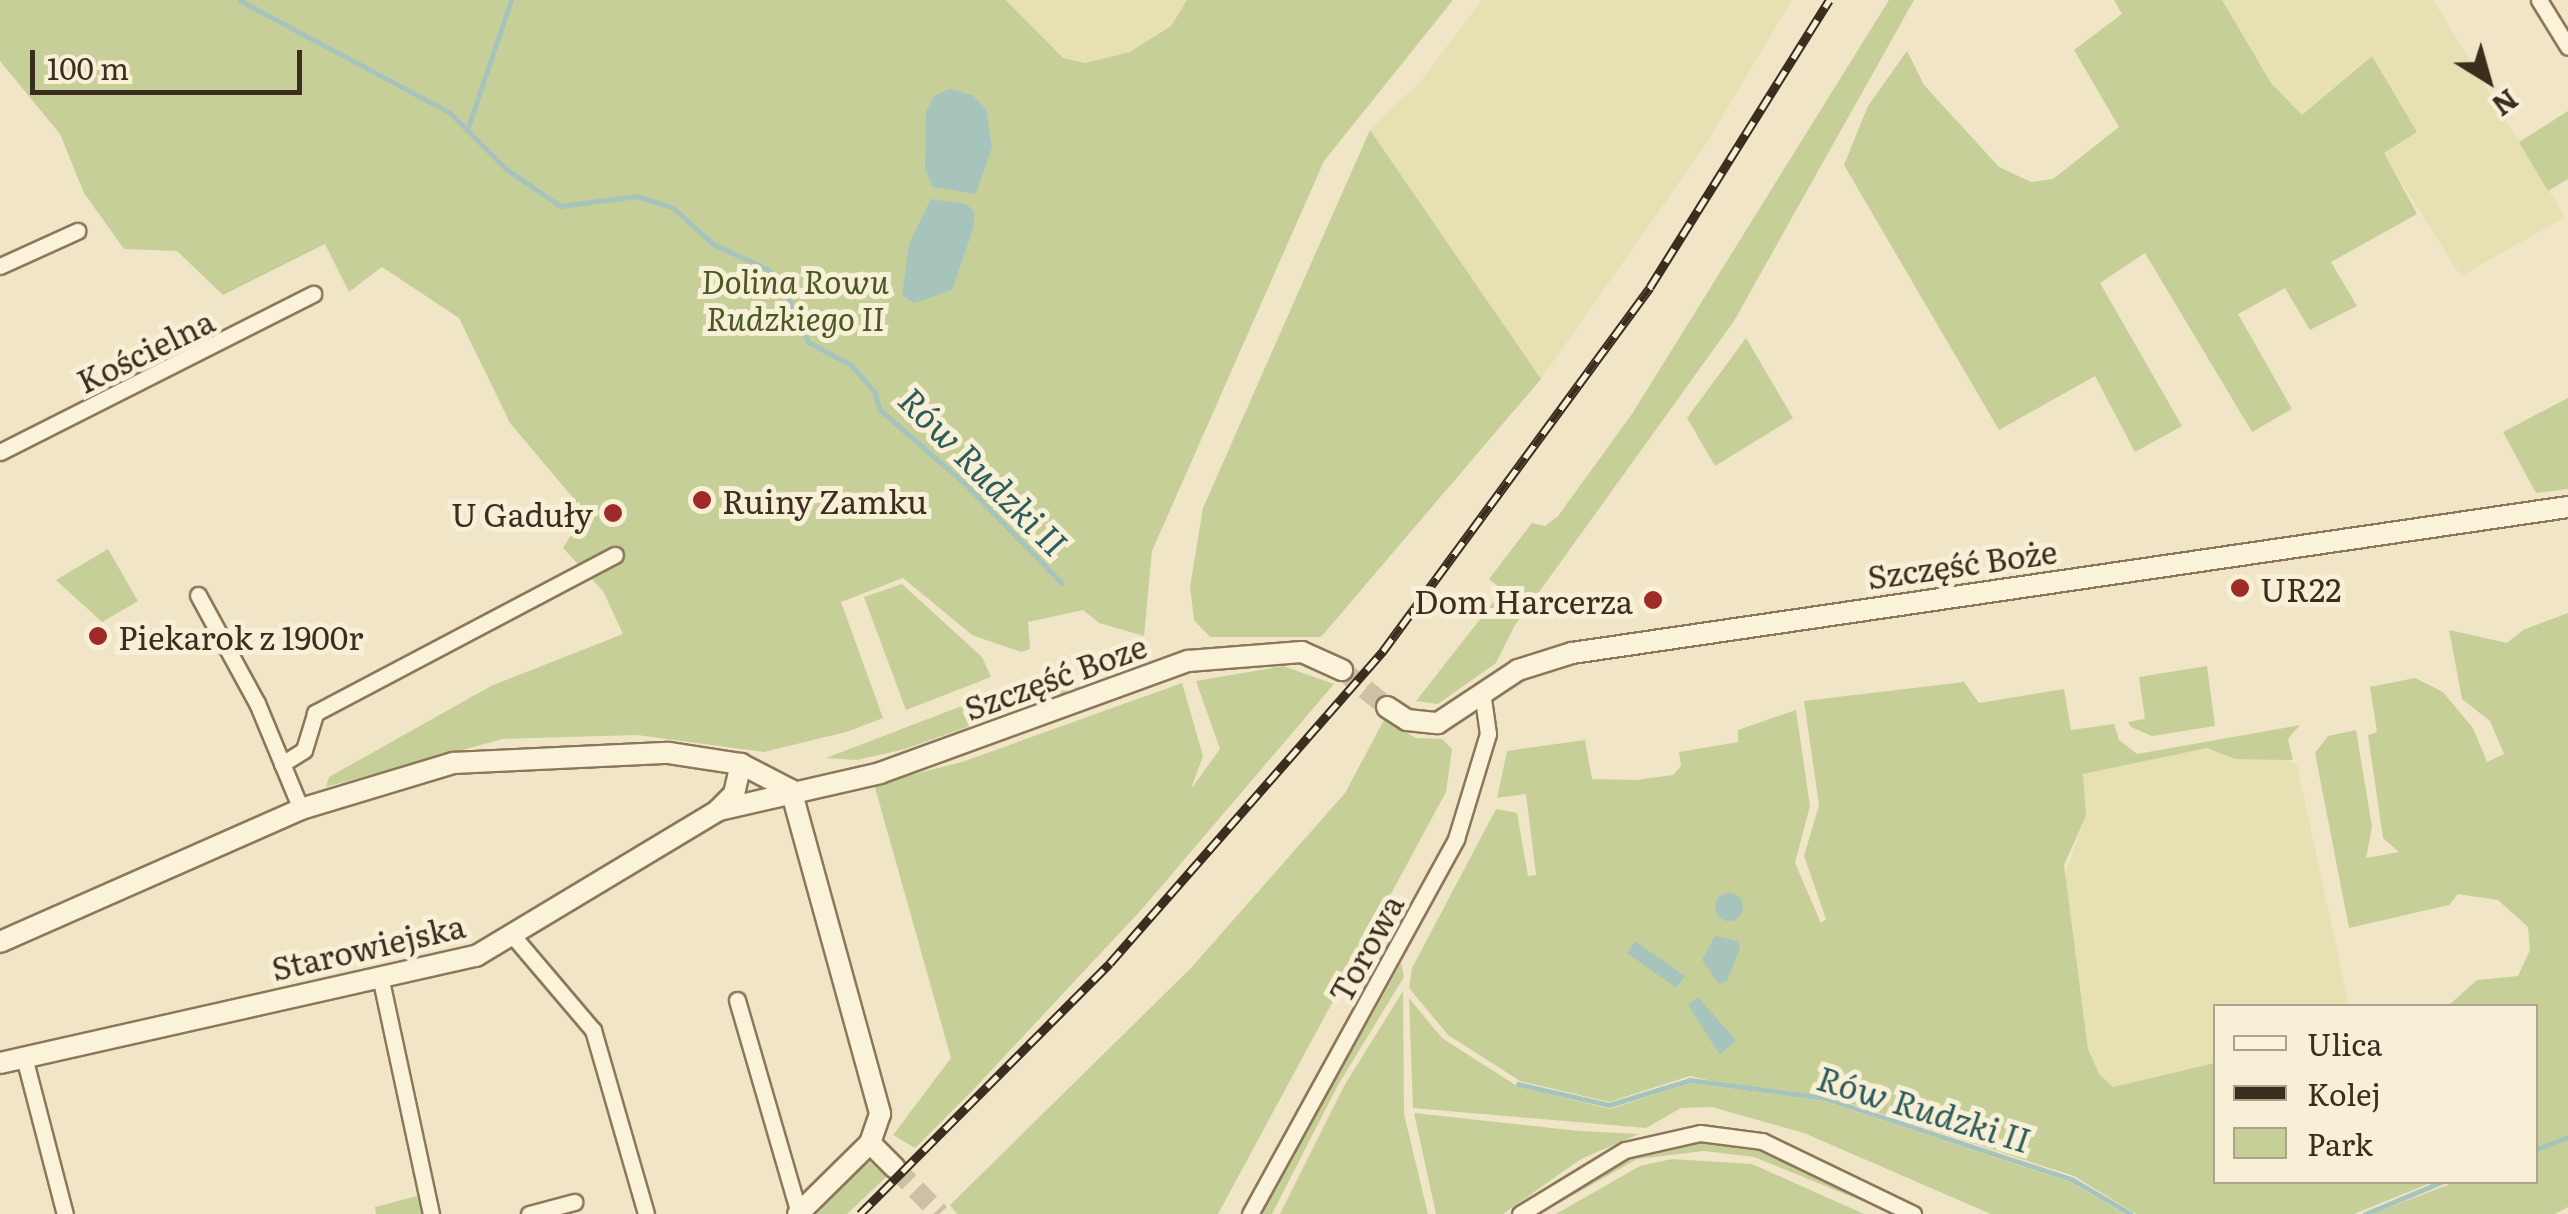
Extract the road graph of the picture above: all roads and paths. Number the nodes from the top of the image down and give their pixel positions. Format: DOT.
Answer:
graph roads {
  1 [pos="2539,0"];
  2 [pos="2568,47"];
  3 [pos="77,231"];
  4 [pos="0,266"];
  5 [pos="312,294"];
  6 [pos="0,452"];
  7 [pos="2568,507"];
  8 [pos="615,555"];
  9 [pos="198,595"];
  10 [pos="1342,670"];
  11 [pos="1483,697"];
  12 [pos="1387,708"];
  13 [pos="282,764"];
  14 [pos="741,764"];
  15 [pos="790,790"];
  16 [pos="301,810"];
  17 [pos="718,811"];
  18 [pos="514,937"];
  19 [pos="0,942"];
  20 [pos="380,976"];
  21 [pos="737,1000"];
  22 [pos="24,1057"];
  23 [pos="0,1063"];
  24 [pos="870,1143"];
  25 [pos="895,1168"];
  26 [pos="574,1202"];
  27 [pos="64,1214"];
  28 [pos="430,1214"];
  29 [pos="529,1214"];
  30 [pos="646,1214"];
  31 [pos="799,1214"];
  32 [pos="1250,1214"];
  33 [pos="1520,1214"];
  34 [pos="1912,1214"];
  1 -- 2 [label="street"];
  3 -- 4 [label="street"];
  5 -- 6 [label="street, Kościelna"];
  7 -- 11 [label="street, Szczęść Boże"];
  8 -- 13 [label="street"];
  9 -- 13 [label="street"];
  10 -- 15 [label="street, Szczęść Boze"];
  11 -- 12 [label="street, Szczęść Boże"];
  11 -- 32 [label="street, Torowa"];
  13 -- 16 [label="street"];
  14 -- 15 [label="street"];
  14 -- 16 [label="street"];
  14 -- 17 [label="street"];
  15 -- 17 [label="street, Starowiejska"];
  15 -- 24 [label="street"];
  16 -- 19 [label="street"];
  17 -- 18 [label="street, Starowiejska"];
  18 -- 20 [label="street, Starowiejska"];
  18 -- 30 [label="street"];
  20 -- 22 [label="street, Starowiejska"];
  20 -- 28 [label="street"];
  21 -- 31 [label="street"];
  22 -- 23 [label="street, Starowiejska"];
  22 -- 27 [label="street"];
  24 -- 25 [label="street"];
  24 -- 31 [label="street"];
  26 -- 29 [label="street"];
  33 -- 34 [label="street"];
}
